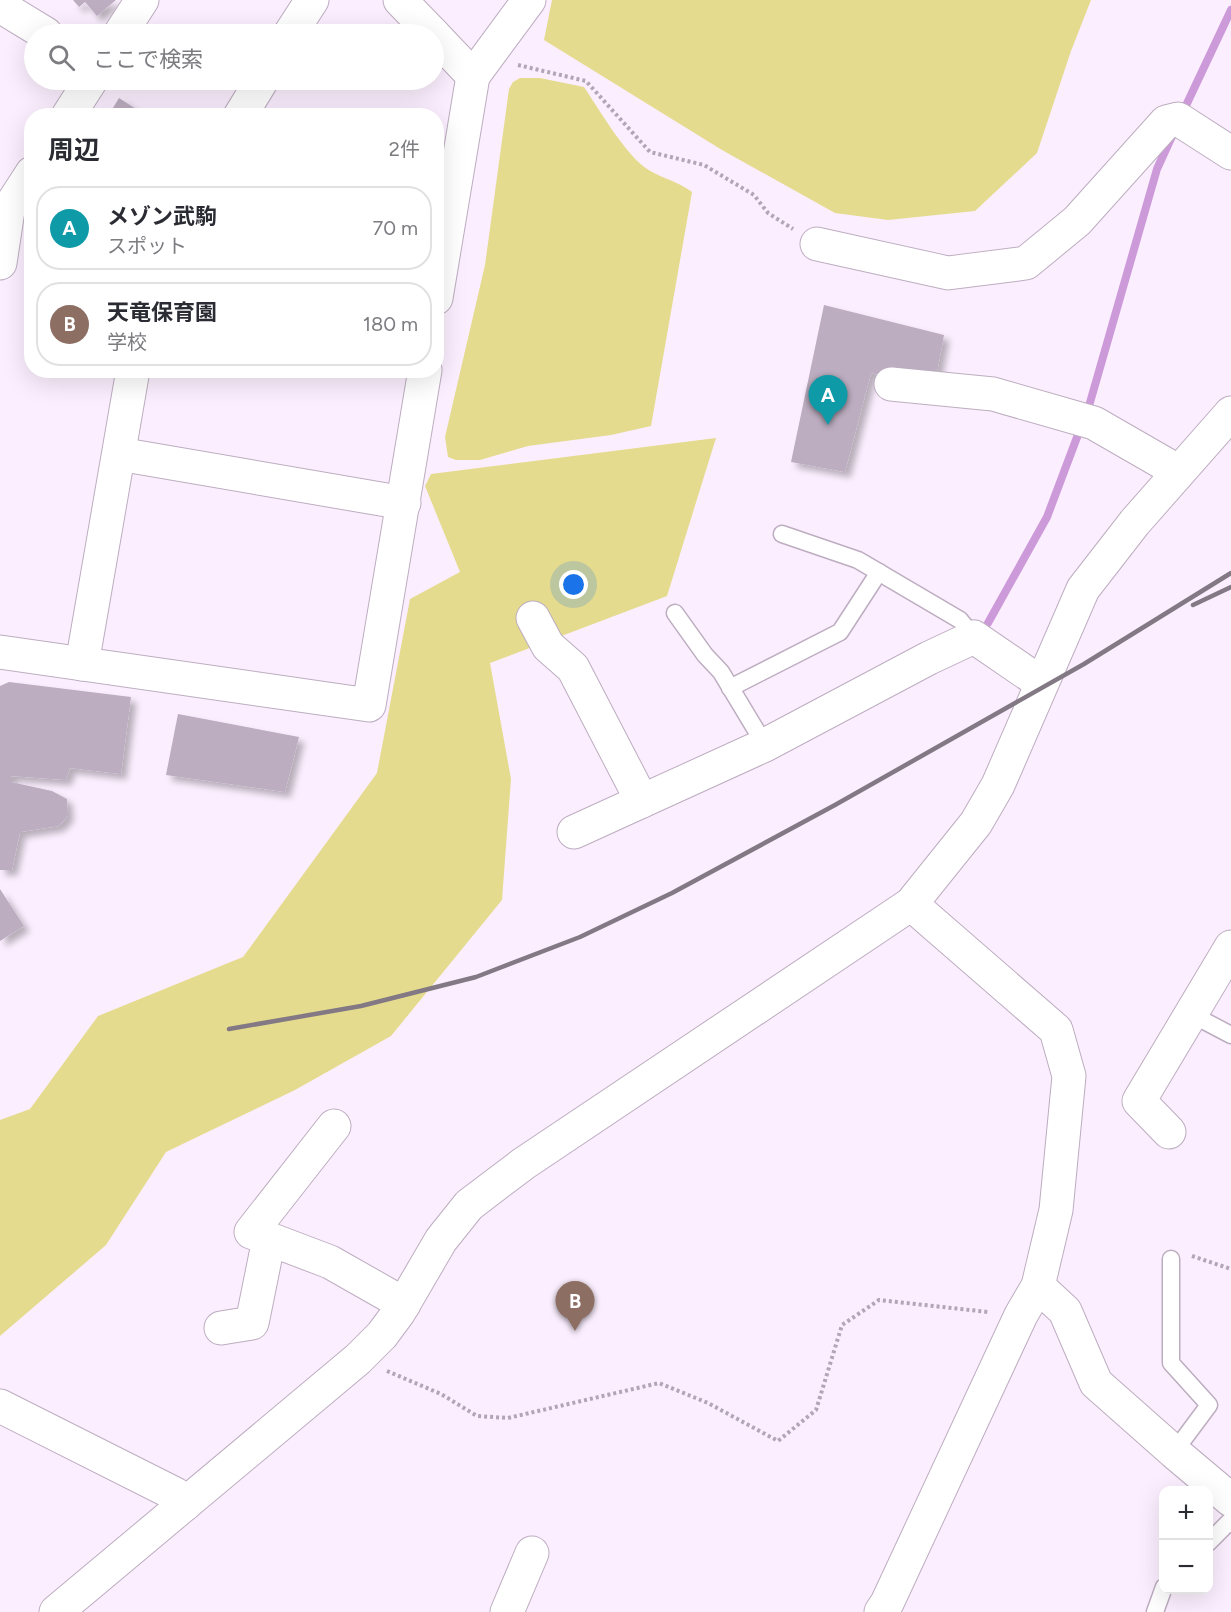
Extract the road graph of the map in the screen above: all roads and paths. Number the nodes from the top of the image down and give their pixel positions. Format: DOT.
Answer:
graph roads {
  1 [pos="142,0"];
  2 [pos="312,0"];
  3 [pos="400,0"];
  4 [pos="529,0"];
  5 [pos="0,6"];
  6 [pos="30,24"];
  7 [pos="126,24"];
  8 [pos="296,24"];
  9 [pos="423,24"];
  10 [pos="444,46"];
  11 [pos="473,76"];
  12 [pos="85,90"];
  13 [pos="256,90"];
  14 [pos="73,108"];
  15 [pos="245,108"];
  16 [pos="1231,153"];
  17 [pos="24,189"];
  18 [pos="13,211"];
  19 [pos="817,244"];
  20 [pos="444,248"];
  21 [pos="0,263"];
  22 [pos="132,378"];
  23 [pos="424,378"];
  24 [pos="891,384"];
  25 [pos="1231,413"];
  26 [pos="119,454"];
  27 [pos="1177,474"];
  28 [pos="404,503"];
  29 [pos="782,534"];
  30 [pos="879,572"];
  31 [pos="675,613"];
  32 [pos="533,618"];
  33 [pos="974,637"];
  34 [pos="0,652"];
  35 [pos="82,664"];
  36 [pos="1042,681"];
  37 [pos="730,688"];
  38 [pos="765,745"];
  39 [pos="642,801"];
  40 [pos="574,832"];
  41 [pos="911,904"];
  42 [pos="1231,947"];
  43 [pos="1191,1014"];
  44 [pos="1231,1035"];
  45 [pos="334,1126"];
  46 [pos="1169,1132"];
  47 [pos="269,1239"];
  48 [pos="1171,1259"];
  49 [pos="1038,1286"];
  50 [pos="404,1304"];
  51 [pos="1021,1316"];
  52 [pos="221,1328"];
  53 [pos="358,1359"];
  54 [pos="0,1406"];
  55 [pos="1174,1452"];
  56 [pos="1231,1500"];
  57 [pos="185,1504"];
  58 [pos="1231,1520"];
  59 [pos="1212,1540"];
  60 [pos="532,1553"];
  61 [pos="1161,1594"];
  62 [pos="888,1609"];
  63 [pos="56,1612"];
  64 [pos="507,1612"];
  65 [pos="1155,1612"];
  1 -- 7 [label="street"];
  2 -- 8 [label="street"];
  3 -- 9 [label="street"];
  4 -- 11 [label="street"];
  5 -- 6 [label="street"];
  10 -- 11 [label="street"];
  11 -- 19 [label="path"];
  11 -- 20 [label="street"];
  12 -- 14 [label="street"];
  13 -- 15 [label="street"];
  16 -- 19 [label="street"];
  17 -- 18 [label="street"];
  18 -- 21 [label="street"];
  22 -- 26 [label="street"];
  23 -- 28 [label="street"];
  24 -- 27 [label="street"];
  25 -- 27 [label="street"];
  26 -- 28 [label="street"];
  26 -- 35 [label="street"];
  27 -- 36 [label="street"];
  28 -- 35 [label="street"];
  29 -- 30 [label="lane"];
  30 -- 33 [label="lane"];
  30 -- 37 [label="lane"];
  31 -- 37 [label="lane"];
  32 -- 39 [label="street"];
  33 -- 36 [label="street"];
  33 -- 38 [label="street"];
  34 -- 35 [label="street"];
  36 -- 41 [label="street"];
  37 -- 38 [label="lane"];
  38 -- 39 [label="street"];
  39 -- 40 [label="street"];
  41 -- 49 [label="street"];
  41 -- 50 [label="street"];
  42 -- 43 [label="street"];
  43 -- 44 [label="lane"];
  43 -- 46 [label="street"];
  45 -- 47 [label="street"];
  47 -- 50 [label="street"];
  47 -- 52 [label="street"];
  48 -- 55 [label="lane"];
  49 -- 51 [label="street"];
  49 -- 55 [label="street"];
  50 -- 53 [label="street"];
  51 -- 53 [label="path"];
  51 -- 62 [label="street"];
  53 -- 57 [label="street"];
  54 -- 57 [label="street"];
  55 -- 56 [label="street"];
  57 -- 63 [label="street"];
  58 -- 59 [label="lane"];
  60 -- 64 [label="street"];
  61 -- 65 [label="lane"];
}
